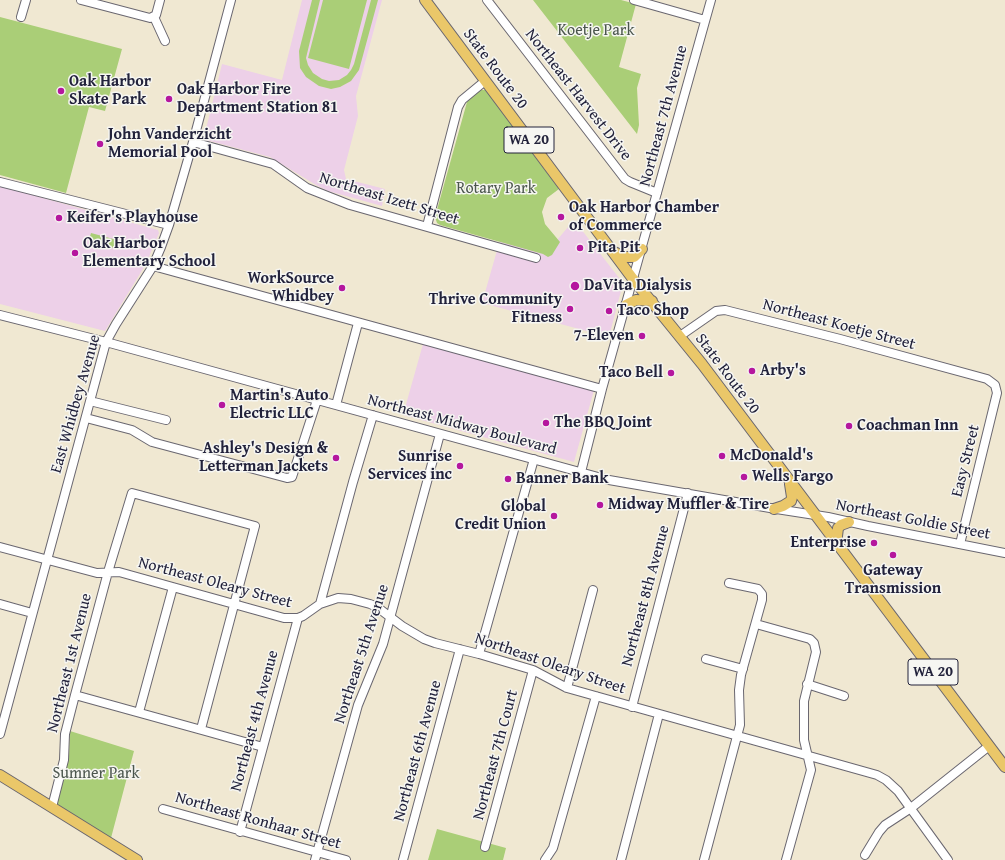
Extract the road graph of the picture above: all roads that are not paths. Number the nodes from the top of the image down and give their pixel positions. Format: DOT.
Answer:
graph roads {
  1 [pos="26,0"];
  2 [pos="83,0"];
  3 [pos="160,0"];
  4 [pos="231,0"];
  5 [pos="487,0"];
  6 [pos="634,0"];
  7 [pos="711,0"];
  8 [pos="427,1"];
  9 [pos="21,17"];
  10 [pos="154,17"];
  11 [pos="705,20"];
  12 [pos="165,41"];
  13 [pos="485,81"];
  14 [pos="193,142"];
  15 [pos="0,182"];
  16 [pos="657,192"];
  17 [pos="168,225"];
  18 [pos="427,226"];
  19 [pos="642,249"];
  20 [pos="612,251"];
  21 [pos="536,258"];
  22 [pos="153,266"];
  23 [pos="633,279"];
  24 [pos="652,301"];
  25 [pos="626,305"];
  26 [pos="0,315"];
  27 [pos="358,323"];
  28 [pos="680,336"];
  29 [pos="106,342"];
  30 [pos="995,385"];
  31 [pos="602,390"];
  32 [pos="317,400"];
  33 [pos="90,401"];
  34 [pos="336,405"];
  35 [pos="373,415"];
  36 [pos="86,418"];
  37 [pos="166,420"];
  38 [pos="440,434"];
  39 [pos="534,459"];
  40 [pos="581,472"];
  41 [pos="790,482"];
  42 [pos="688,494"];
  43 [pos="774,509"];
  44 [pos="815,515"];
  45 [pos="849,522"];
  46 [pos="836,544"];
  47 [pos="960,544"];
  48 [pos="0,547"];
  49 [pos="1005,553"];
  50 [pos="47,560"];
  51 [pos="108,572"];
  52 [pos="729,583"];
  53 [pos="173,587"];
  54 [pos="593,590"];
  55 [pos="0,604"];
  56 [pos="235,604"];
  57 [pos="320,604"];
  58 [pos="32,613"];
  59 [pos="391,616"];
  60 [pos="298,618"];
  61 [pos="756,624"];
  62 [pos="460,649"];
  63 [pos="479,654"];
  64 [pos="706,659"];
  65 [pos="743,669"];
  66 [pos="533,670"];
  67 [pos="807,684"];
  68 [pos="567,688"];
  69 [pos="75,695"];
  70 [pos="596,696"];
  71 [pos="844,696"];
  72 [pos="632,707"];
  73 [pos="139,712"];
  74 [pos="659,714"];
  75 [pos="201,729"];
  76 [pos="0,734"];
  77 [pos="737,736"];
  78 [pos="263,746"];
  79 [pos="989,746"];
  80 [pos="808,756"];
  81 [pos="1005,767"];
  82 [pos="0,775"];
  83 [pos="52,807"];
  84 [pos="911,808"];
  85 [pos="163,809"];
  86 [pos="240,832"];
  87 [pos="485,847"];
  88 [pos="865,854"];
  89 [pos="316,856"];
  90 [pos="137,860"];
  91 [pos="346,860"];
  92 [pos="403,860"];
  93 [pos="545,860"];
  94 [pos="621,860"];
  95 [pos="704,860"];
  96 [pos="786,860"];
  97 [pos="948,860"];
  1 -- 9 [label="street"];
  2 -- 10 [label="street"];
  3 -- 10 [label="street"];
  4 -- 14 [label="street, East Whidbey Avenue"];
  5 -- 16 [label="street, Northeast Harvest Drive"];
  6 -- 11 [label="street"];
  7 -- 11 [label="street, Northeast 7th Avenue"];
  8 -- 13 [label="main road, State Route 20 / WA 20"];
  10 -- 12 [label="street"];
  11 -- 16 [label="street, Northeast 7th Avenue"];
  13 -- 18 [label="street"];
  13 -- 20 [label="main road, State Route 20 / WA 20"];
  14 -- 17 [label="street, East Whidbey Avenue"];
  14 -- 18 [label="street, Northeast Izett Street"];
  15 -- 17 [label="street"];
  16 -- 19 [label="street, Northeast 7th Avenue"];
  17 -- 22 [label="street, East Whidbey Avenue"];
  18 -- 21 [label="street, Northeast Izett Street"];
  19 -- 20 [label="main road"];
  19 -- 23 [label="street, Northeast 7th Avenue"];
  20 -- 23 [label="main road, State Route 20 / WA 20"];
  22 -- 27 [label="street"];
  22 -- 29 [label="street, East Whidbey Avenue"];
  23 -- 24 [label="main road, State Route 20 / WA 20"];
  23 -- 25 [label="street, Northeast 7th Avenue"];
  24 -- 25 [label="main road"];
  24 -- 28 [label="main road, State Route 20 / WA 20"];
  25 -- 31 [label="street, Northeast 7th Avenue"];
  26 -- 29 [label="street, Northeast Midway Boulevard"];
  27 -- 31 [label="street"];
  27 -- 34 [label="street"];
  28 -- 30 [label="street, Northeast Koetje Street"];
  28 -- 41 [label="main road, State Route 20 / WA 20"];
  29 -- 32 [label="street, Northeast Midway Boulevard"];
  29 -- 33 [label="street, East Whidbey Avenue"];
  30 -- 47 [label="street, Easy Street"];
  31 -- 40 [label="street, Northeast 7th Avenue"];
  32 -- 34 [label="street, Northeast Midway Boulevard"];
  32 -- 36 [label="street"];
  33 -- 36 [label="street, East Whidbey Avenue"];
  33 -- 37 [label="street"];
  34 -- 35 [label="street, Northeast Midway Boulevard"];
  35 -- 38 [label="street, Northeast Midway Boulevard"];
  35 -- 57 [label="street"];
  36 -- 50 [label="street, East Whidbey Avenue"];
  38 -- 39 [label="street, Northeast Midway Boulevard"];
  38 -- 59 [label="street, Northeast 5th Avenue"];
  39 -- 40 [label="street, Northeast Midway Boulevard"];
  39 -- 63 [label="street"];
  40 -- 42 [label="street, Northeast Midway Boulevard"];
  41 -- 43 [label="main road"];
  41 -- 44 [label="main road, State Route 20 / WA 20"];
  42 -- 43 [label="street, Northeast Midway Boulevard"];
  42 -- 72 [label="street, Northeast 8th Avenue"];
  43 -- 44 [label="street, Northeast Midway Boulevard"];
  44 -- 45 [label="street, Northeast Goldie Street"];
  44 -- 46 [label="main road, State Route 20 / WA 20"];
  45 -- 46 [label="main road"];
  45 -- 47 [label="street, Northeast Goldie Street"];
  46 -- 79 [label="main road, State Route 20 / WA 20"];
  47 -- 49 [label="street, Northeast Goldie Street"];
  48 -- 50 [label="street, Northeast Oleary Street"];
  50 -- 51 [label="street, Northeast Oleary Street"];
  50 -- 58 [label="street, East Whidbey Avenue"];
  51 -- 53 [label="street, Northeast Oleary Street"];
  51 -- 56 [label="street, Northeast 1st Avenue"];
  51 -- 69 [label="street, Northeast 1st Avenue"];
  52 -- 61 [label="street"];
  53 -- 56 [label="street, Northeast Oleary Street"];
  53 -- 73 [label="street"];
  54 -- 68 [label="street"];
  55 -- 58 [label="street"];
  56 -- 60 [label="street, Northeast Oleary Street"];
  56 -- 75 [label="street"];
  57 -- 59 [label="street, Northeast Oleary Street"];
  57 -- 60 [label="street, Northeast Oleary Street"];
  58 -- 76 [label="street, East Whidbey Avenue"];
  59 -- 62 [label="street, Northeast Oleary Street"];
  59 -- 89 [label="street, Northeast 5th Avenue"];
  60 -- 78 [label="street, Northeast 4th Avenue"];
  61 -- 65 [label="street"];
  61 -- 67 [label="street"];
  62 -- 63 [label="street, Northeast Oleary Street"];
  62 -- 92 [label="street, Northeast 6th Avenue"];
  63 -- 66 [label="street, Northeast Oleary Street"];
  64 -- 65 [label="street"];
  65 -- 77 [label="street"];
  66 -- 68 [label="street, Northeast Oleary Street"];
  66 -- 87 [label="street, Northeast 7th Court"];
  67 -- 71 [label="street"];
  67 -- 80 [label="street"];
  68 -- 70 [label="street, Northeast Oleary Street"];
  69 -- 73 [label="street"];
  69 -- 83 [label="street, Northeast 1st Avenue"];
  70 -- 72 [label="street, Northeast Oleary Street"];
  70 -- 93 [label="street"];
  72 -- 74 [label="street, Northeast Oleary Street"];
  73 -- 75 [label="street"];
  74 -- 77 [label="street, Northeast Oleary Street"];
  74 -- 94 [label="street"];
  75 -- 78 [label="street"];
  77 -- 80 [label="street, Northeast Oleary Street"];
  77 -- 95 [label="street"];
  78 -- 86 [label="street, Northeast 4th Avenue"];
  79 -- 81 [label="main road, State Route 20 / WA 20"];
  79 -- 84 [label="street"];
  80 -- 84 [label="street, Northeast Oleary Street"];
  80 -- 96 [label="street"];
  82 -- 83 [label="main road"];
  83 -- 90 [label="main road"];
  84 -- 88 [label="street"];
  84 -- 97 [label="street, Northeast Oleary Street"];
  85 -- 86 [label="street, Northeast Ronhaar Street"];
  86 -- 89 [label="street, Northeast Ronhaar Street"];
  89 -- 91 [label="street, Northeast Ronhaar Street"];
}
